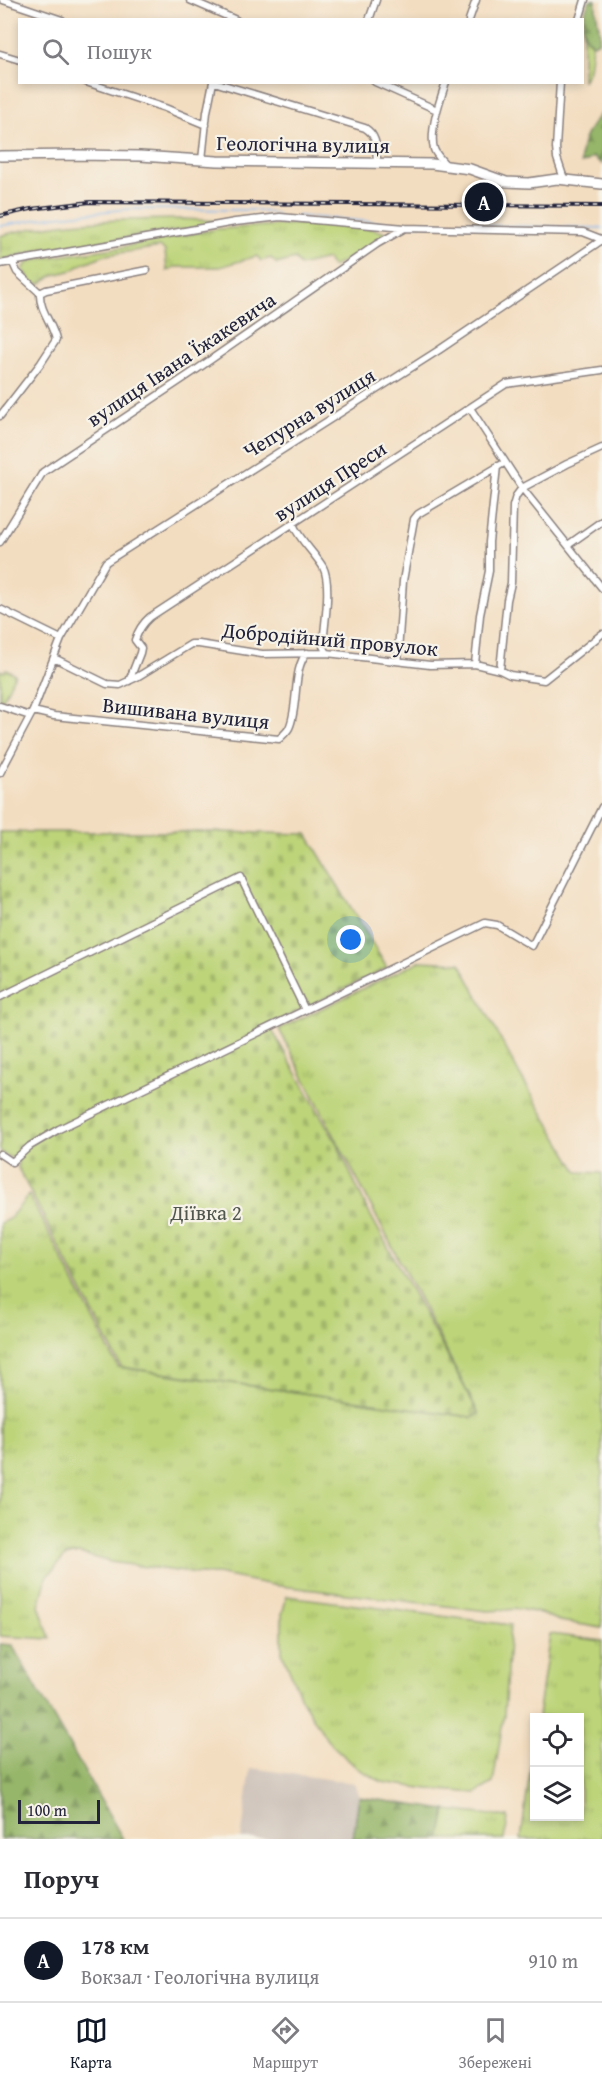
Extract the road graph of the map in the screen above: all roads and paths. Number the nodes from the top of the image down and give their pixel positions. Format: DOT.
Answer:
graph roads {
  1 [pos="3,0"];
  2 [pos="190,0"];
  3 [pos="376,0"];
  4 [pos="476,0"];
  5 [pos="585,0"];
  6 [pos="56,18"];
  7 [pos="231,18"];
  8 [pos="370,18"];
  9 [pos="470,18"];
  10 [pos="580,18"];
  11 [pos="0,54"];
  12 [pos="18,59"];
  13 [pos="92,84"];
  14 [pos="214,84"];
  15 [pos="221,84"];
  16 [pos="379,84"];
  17 [pos="445,84"];
  18 [pos="560,84"];
  19 [pos="437,110"];
  20 [pos="206,125"];
  21 [pos="0,156"];
  22 [pos="202,160"];
  23 [pos="377,163"];
  24 [pos="445,164"];
  25 [pos="564,179"];
  26 [pos="602,184"];
  27 [pos="405,228"];
  28 [pos="601,239"];
  29 [pos="12,261"];
  30 [pos="0,264"];
  31 [pos="147,270"];
  32 [pos="40,293"];
  33 [pos="602,370"];
  34 [pos="470,408"];
  35 [pos="0,416"];
  36 [pos="602,448"];
  37 [pos="501,464"];
  38 [pos="522,488"];
  39 [pos="602,521"];
  40 [pos="293,524"];
  41 [pos="0,542"];
  42 [pos="568,545"];
  43 [pos="602,588"];
  44 [pos="0,609"];
  45 [pos="602,634"];
  46 [pos="61,639"];
  47 [pos="327,653"];
  48 [pos="307,654"];
  49 [pos="54,658"];
  50 [pos="399,661"];
  51 [pos="475,664"];
  52 [pos="500,670"];
  53 [pos="129,681"];
  54 [pos="0,706"];
  55 [pos="32,714"];
  56 [pos="0,773"];
  57 [pos="602,807"];
  58 [pos="0,997"];
  59 [pos="305,1010"];
  60 [pos="0,1154"];
  1 -- 6 [label="street"];
  2 -- 7 [label="street"];
  3 -- 8 [label="street"];
  4 -- 9 [label="street"];
  5 -- 10 [label="street"];
  11 -- 12 [label="street"];
  13 -- 20 [label="street"];
  14 -- 20 [label="street"];
  15 -- 23 [label="street"];
  16 -- 19 [label="street"];
  17 -- 19 [label="street"];
  18 -- 25 [label="street"];
  19 -- 24 [label="street"];
  20 -- 22 [label="street"];
  21 -- 22 [label="street, Геологічна вулиця"];
  22 -- 23 [label="street, Геологічна вулиця"];
  23 -- 24 [label="street, Геологічна вулиця"];
  24 -- 25 [label="street, Геологічна вулиця"];
  25 -- 26 [label="street, Геологічна вулиця"];
  27 -- 28 [label="street"];
  27 -- 29 [label="street"];
  27 -- 41 [label="street, вулиця Івана Їжакевича"];
  28 -- 46 [label="street, Чепурна вулиця"];
  29 -- 30 [label="street"];
  29 -- 32 [label="street"];
  31 -- 32 [label="street"];
  32 -- 35 [label="street"];
  33 -- 34 [label="street, вулиця Преси"];
  34 -- 37 [label="street"];
  34 -- 40 [label="street, вулиця Преси"];
  36 -- 38 [label="street"];
  37 -- 38 [label="street"];
  37 -- 50 [label="street"];
  37 -- 51 [label="street"];
  38 -- 42 [label="street"];
  38 -- 52 [label="street"];
  39 -- 42 [label="street"];
  40 -- 47 [label="street"];
  40 -- 53 [label="street, вулиця Преси"];
  42 -- 43 [label="street"];
  44 -- 46 [label="street"];
  45 -- 52 [label="street, Добродійний провулок"];
  46 -- 49 [label="street, Чепурна вулиця"];
  47 -- 48 [label="street, Добродійний провулок"];
  47 -- 50 [label="street, Добродійний провулок"];
  48 -- 53 [label="street, Добродійний провулок"];
  48 -- 55 [label="street, Вишивана вулиця"];
  49 -- 53 [label="street"];
  49 -- 55 [label="street, Чепурна вулиця"];
  50 -- 51 [label="street, Добродійний провулок"];
  51 -- 52 [label="street, Добродійний провулок"];
  54 -- 55 [label="street, Вишивана вулиця"];
  55 -- 56 [label="street, Чепурна вулиця"];
  57 -- 59 [label="street"];
  58 -- 59 [label="street"];
  59 -- 60 [label="street"];
}
